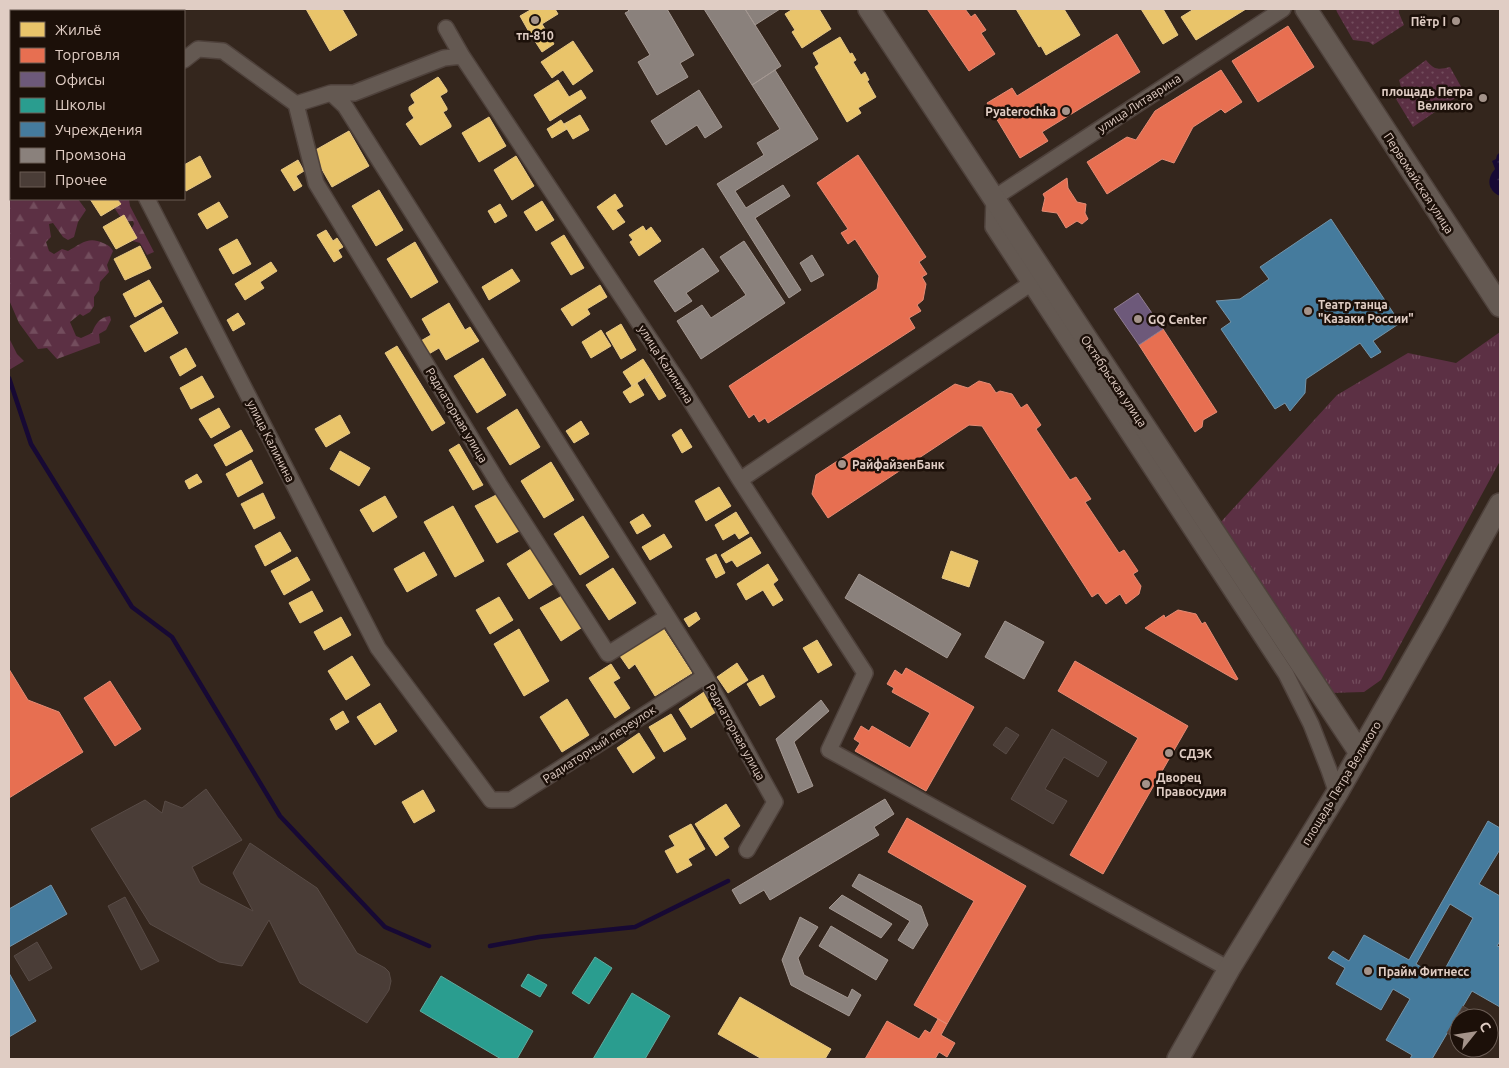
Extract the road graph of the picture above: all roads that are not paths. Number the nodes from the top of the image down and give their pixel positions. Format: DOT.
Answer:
graph roads {
  1 [pos="869,9"];
  2 [pos="1283,9"];
  3 [pos="1306,9"];
  4 [pos="446,28"];
  5 [pos="462,56"];
  6 [pos="185,59"];
  7 [pos="331,93"];
  8 [pos="296,104"];
  9 [pos="994,198"];
  10 [pos="148,200"];
  11 [pos="1030,284"];
  12 [pos="1500,306"];
  13 [pos="740,480"];
  14 [pos="1500,504"];
  15 [pos="667,617"];
  16 [pos="1293,668"];
  17 [pos="705,676"];
  18 [pos="1360,753"];
  19 [pos="1337,793"];
  20 [pos="491,800"];
  21 [pos="748,850"];
  22 [pos="1229,969"];
  23 [pos="1178,1059"];
  1 -- 9 [label="main road, Октябрьская улица"];
  2 -- 9 [label="street, улица Литаврина"];
  3 -- 12 [label="main road, Первомайская улица"];
  4 -- 5 [label="street, улица Калинина"];
  5 -- 7 [label="street"];
  5 -- 13 [label="street, улица Калинина"];
  6 -- 8 [label="street"];
  7 -- 8 [label="street"];
  7 -- 15 [label="street, Радиаторная улица"];
  8 -- 15 [label="street, Радиаторная улица"];
  9 -- 11 [label="street"];
  9 -- 16 [label="main road, Октябрьская улица"];
  10 -- 20 [label="street, улица Калинина"];
  11 -- 13 [label="street"];
  11 -- 16 [label="street"];
  13 -- 22 [label="street, улица Калинина"];
  14 -- 18 [label="main road, площадь Петра Великого"];
  15 -- 17 [label="street, Радиаторная улица"];
  16 -- 18 [label="main road, Октябрьская улица"];
  16 -- 19 [label="street"];
  17 -- 20 [label="street, Радиаторный переулок"];
  17 -- 21 [label="street, Радиаторная улица"];
  18 -- 19 [label="main road, площадь Петра Великого"];
  19 -- 22 [label="main road, площадь Петра Великого"];
  22 -- 23 [label="main road, площадь Петра Великого"];
}
